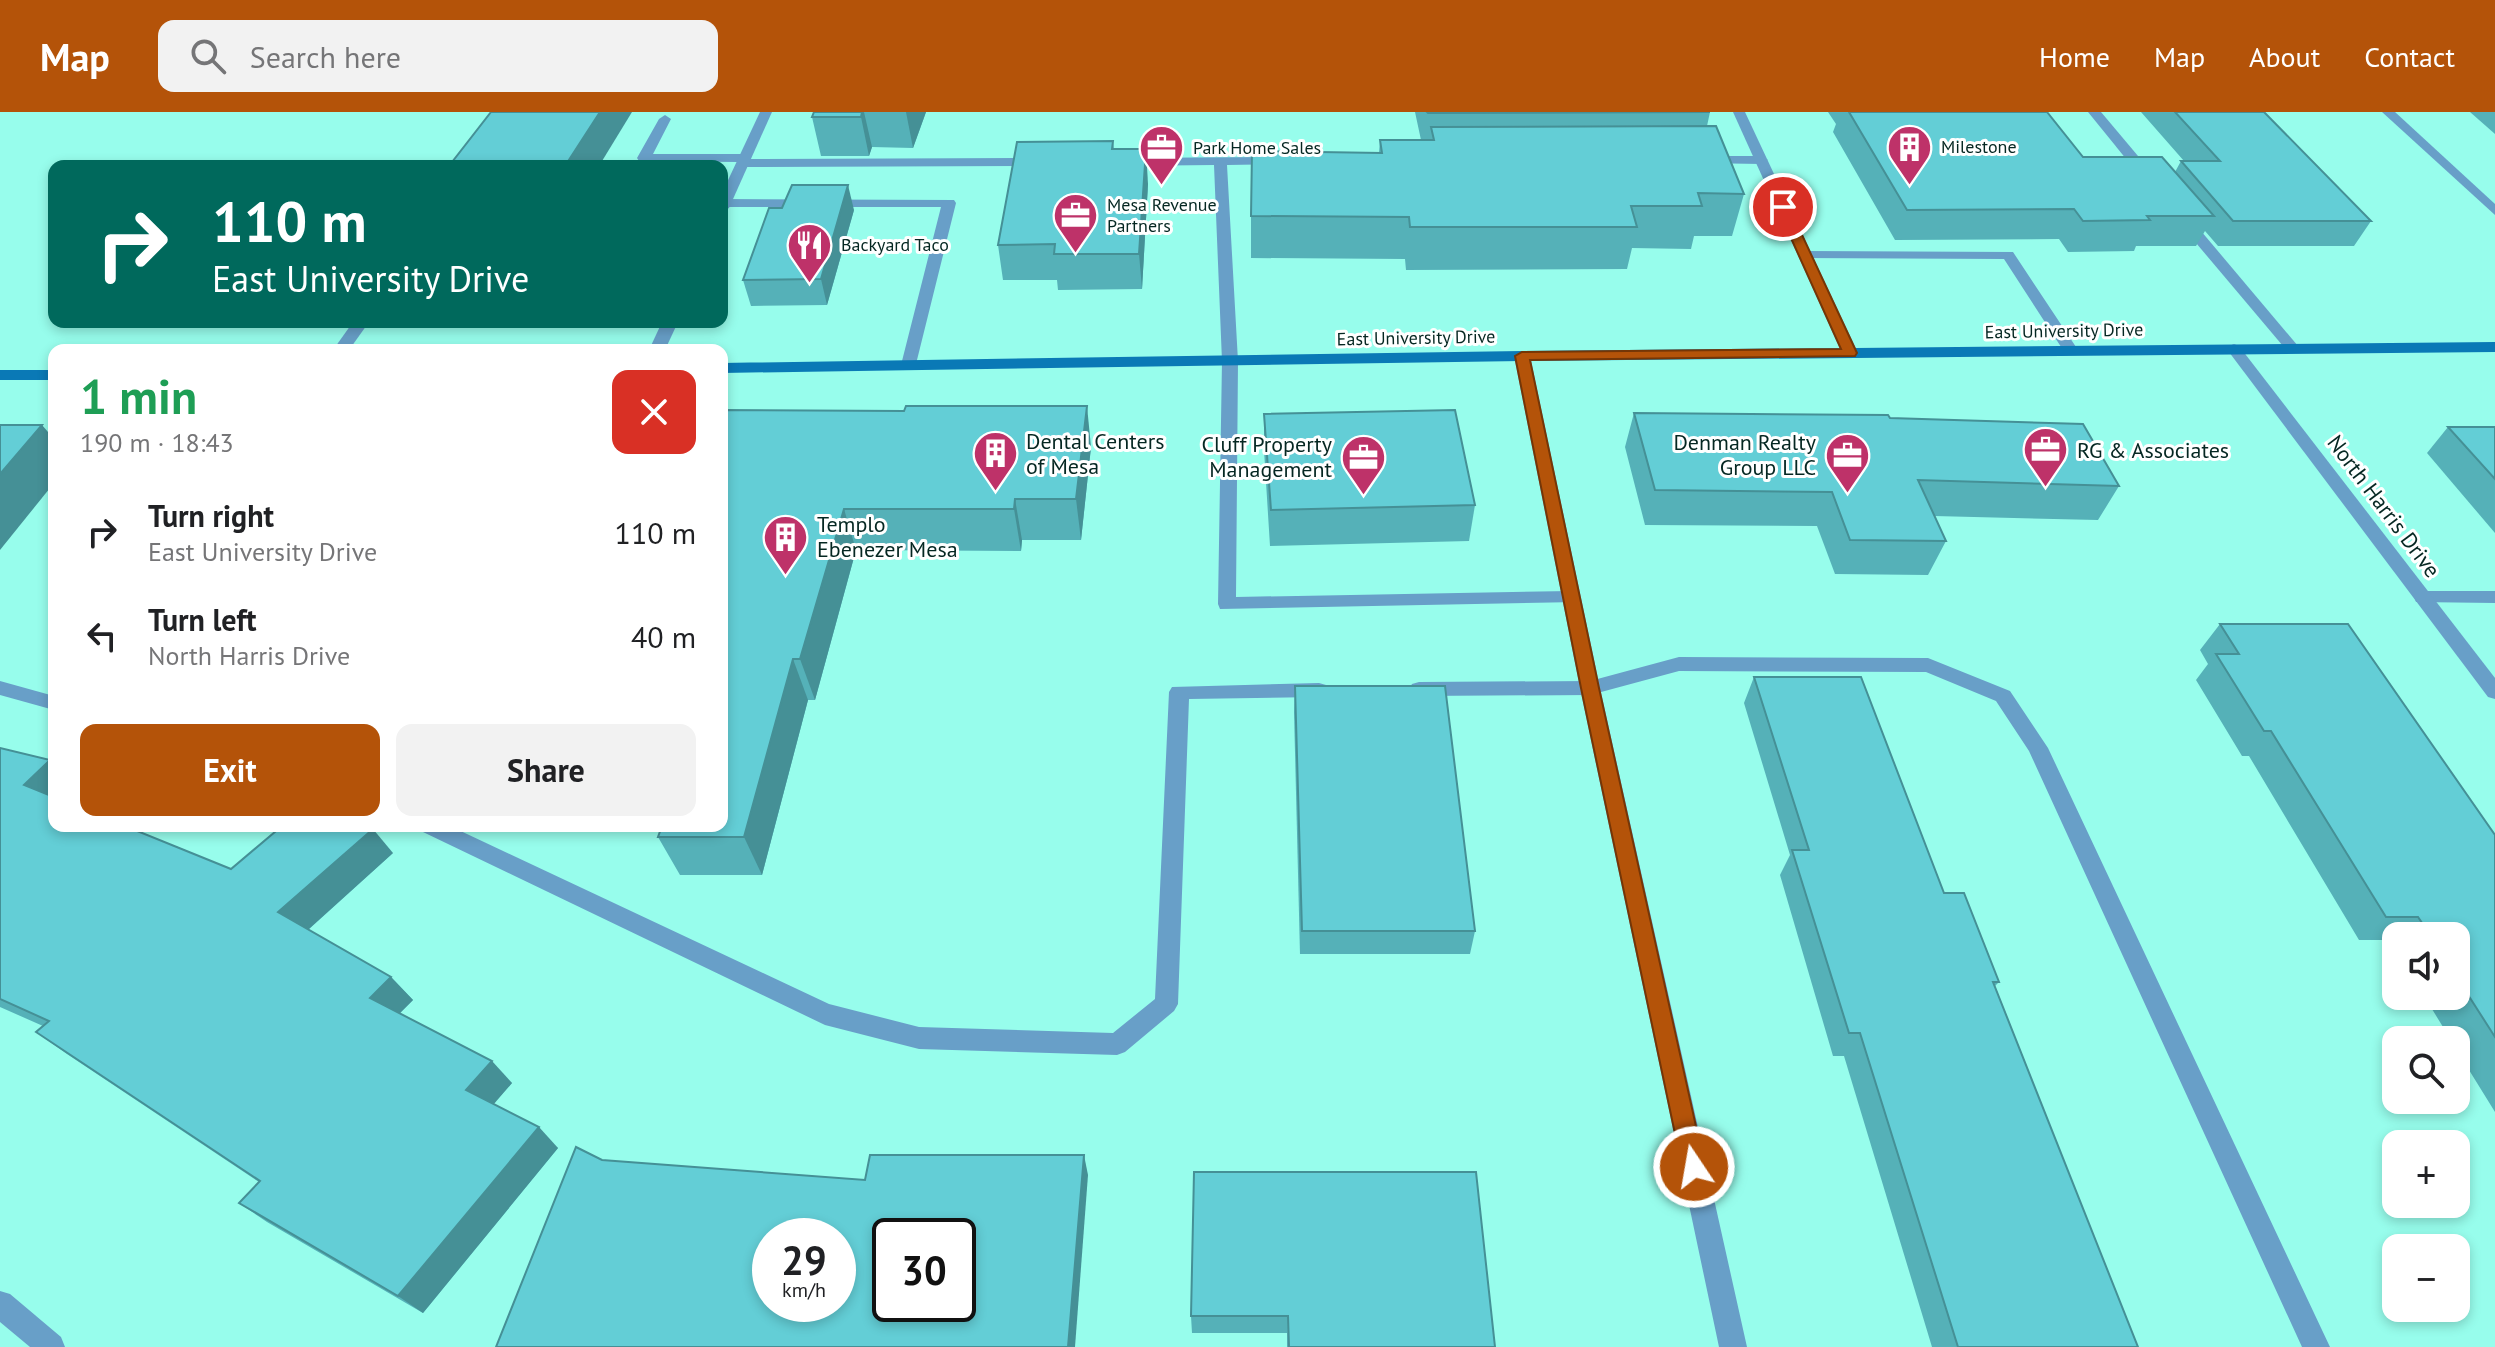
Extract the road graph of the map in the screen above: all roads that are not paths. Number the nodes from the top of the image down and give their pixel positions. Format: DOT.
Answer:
graph roads {
  1 [pos="766,112"];
  2 [pos="1739,112"];
  3 [pos="2094,112"];
  4 [pos="2388,112"];
  5 [pos="665,119"];
  6 [pos="643,160"];
  7 [pos="728,160"];
  8 [pos="744,160"];
  9 [pos="1697,160"];
  10 [pos="1761,160"];
  11 [pos="1220,161"];
  12 [pos="1293,161"];
  13 [pos="1051,162"];
  14 [pos="1111,162"];
  15 [pos="728,195"];
  16 [pos="728,206"];
  17 [pos="2495,211"];
  18 [pos="1805,255"];
  19 [pos="2495,347"];
  20 [pos="2234,349"];
  21 [pos="2293,349"];
  22 [pos="2070,350"];
  23 [pos="1850,353"];
  24 [pos="1522,356"];
  25 [pos="1230,361"];
  26 [pos="909,365"];
  27 [pos="728,368"];
  28 [pos="0,375"];
  29 [pos="48,375"];
  30 [pos="1571,597"];
  31 [pos="2423,597"];
  32 [pos="2495,597"];
  33 [pos="0,688"];
  34 [pos="1590,688"];
  35 [pos="1400,689"];
  36 [pos="1337,690"];
  37 [pos="2495,692"];
  38 [pos="48,701"];
  39 [pos="443,832"];
  40 [pos="0,1304"];
  41 [pos="51,1347"];
  42 [pos="1733,1347"];
  43 [pos="2316,1347"];
  1 -- 8 [label="street"];
  2 -- 10 [label="street"];
  3 -- 21 [label="street"];
  4 -- 17 [label="street"];
  5 -- 6 [label="street"];
  7 -- 8 [label="street"];
  8 -- 13 [label="street"];
  8 -- 15 [label="street"];
  9 -- 10 [label="street"];
  10 -- 18 [label="street"];
  11 -- 12 [label="street"];
  11 -- 14 [label="street"];
  11 -- 25 [label="street"];
  16 -- 26 [label="street"];
  18 -- 22 [label="street"];
  18 -- 23 [label="street"];
  19 -- 21 [label="main road, East University Drive"];
  20 -- 21 [label="main road, East University Drive"];
  20 -- 22 [label="main road, East University Drive"];
  20 -- 31 [label="street, North Harris Drive"];
  22 -- 23 [label="main road, East University Drive"];
  23 -- 24 [label="main road, East University Drive"];
  24 -- 25 [label="main road, East University Drive"];
  24 -- 30 [label="street"];
  25 -- 26 [label="main road, East University Drive"];
  25 -- 30 [label="street"];
  26 -- 27 [label="main road, East University Drive"];
  28 -- 29 [label="main road"];
  30 -- 34 [label="street"];
  31 -- 32 [label="street"];
  31 -- 37 [label="street, North Harris Drive"];
  33 -- 38 [label="street"];
  34 -- 35 [label="street"];
  34 -- 42 [label="street"];
  34 -- 43 [label="street"];
  36 -- 39 [label="street"];
  40 -- 41 [label="street"];
}
